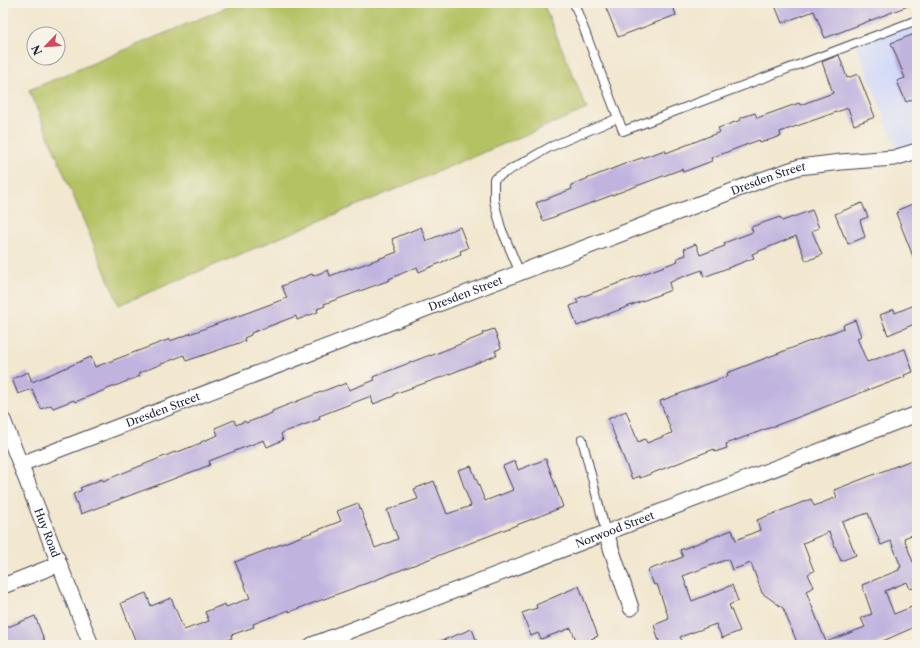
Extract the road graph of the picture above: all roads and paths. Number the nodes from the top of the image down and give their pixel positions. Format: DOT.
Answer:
graph roads {
  1 [pos="574,3"];
  2 [pos="917,20"];
  3 [pos="618,118"];
  4 [pos="917,151"];
  5 [pos="520,273"];
  6 [pos="917,414"];
  7 [pos="3,420"];
  8 [pos="582,439"];
  9 [pos="21,464"];
  10 [pos="606,533"];
  11 [pos="59,564"];
  12 [pos="3,586"];
  13 [pos="631,608"];
  14 [pos="91,645"];
  15 [pos="312,645"];
  1 -- 3 [label="lane"];
  2 -- 3 [label="lane"];
  3 -- 5 [label="lane"];
  4 -- 5 [label="street, Dresden Street"];
  5 -- 9 [label="street, Dresden Street"];
  6 -- 10 [label="street, Norwood Street"];
  7 -- 9 [label="street, Huy Road"];
  8 -- 10 [label="lane"];
  9 -- 11 [label="street, Huy Road"];
  10 -- 13 [label="street"];
  10 -- 15 [label="street, Norwood Street"];
  11 -- 12 [label="street"];
  11 -- 14 [label="street, Huy Road"];
}
